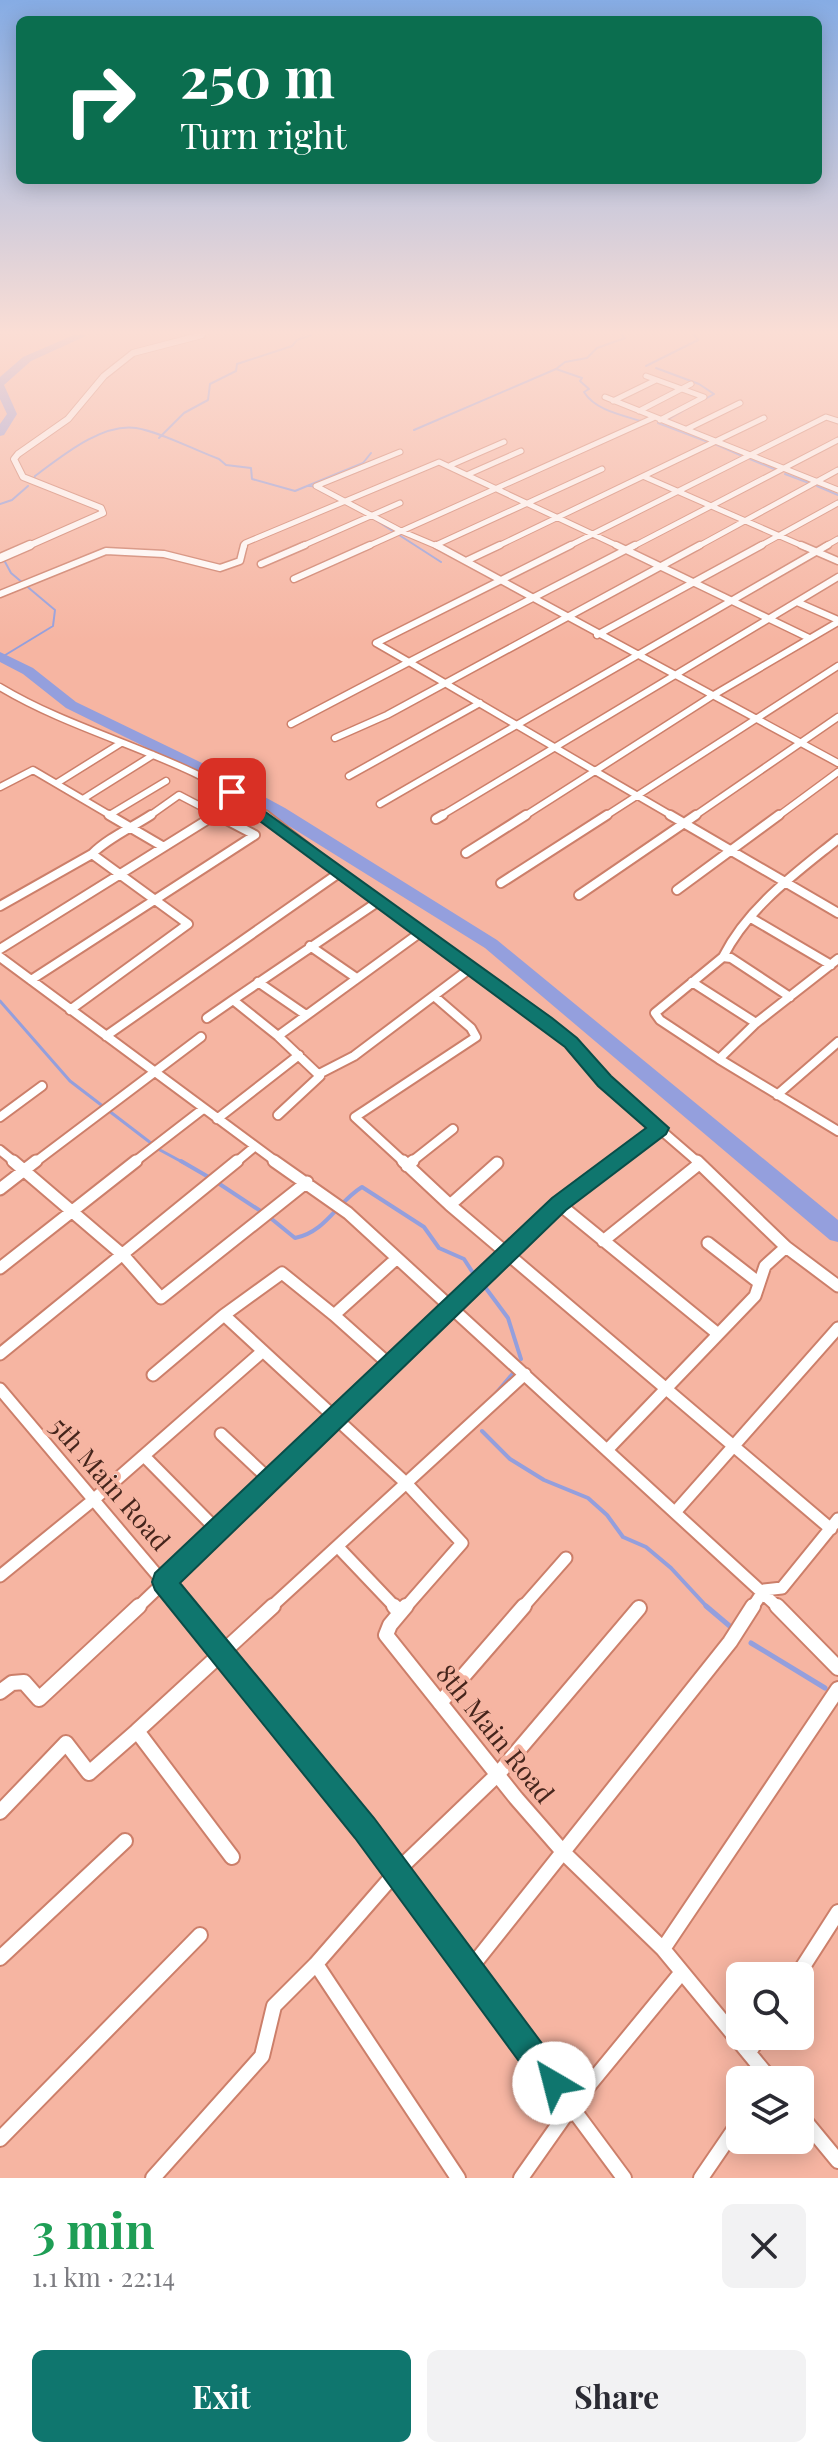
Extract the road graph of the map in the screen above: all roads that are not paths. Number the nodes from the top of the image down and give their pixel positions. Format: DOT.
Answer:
graph roads {
  1 [pos="43,437"];
  2 [pos="615,437"];
  3 [pos="705,437"];
  4 [pos="725,437"];
  5 [pos="785,437"];
  6 [pos="838,440"];
  7 [pos="716,441"];
  8 [pos="504,442"];
  9 [pos="521,451"];
  10 [pos="400,452"];
  11 [pos="749,454"];
  12 [pos="451,465"];
  13 [pos="786,468"];
  14 [pos="602,469"];
  15 [pos="838,470"];
  16 [pos="469,474"];
  17 [pos="645,477"];
  18 [pos="818,481"];
  19 [pos="497,487"];
  20 [pos="838,490"];
  21 [pos="679,491"];
  22 [pos="342,501"];
  23 [pos="529,502"];
  24 [pos="400,503"];
  25 [pos="838,503"];
  26 [pos="709,506"];
  27 [pos="372,516"];
  28 [pos="559,517"];
  29 [pos="743,521"];
  30 [pos="401,531"];
  31 [pos="593,533"];
  32 [pos="780,537"];
  33 [pos="838,539"];
  34 [pos="436,545"];
  35 [pos="625,550"];
  36 [pos="816,552"];
  37 [pos="0,558"];
  38 [pos="466,561"];
  39 [pos="838,561"];
  40 [pos="261,564"];
  41 [pos="658,567"];
  42 [pos="838,577"];
  43 [pos="294,579"];
  44 [pos="497,580"];
  45 [pos="695,582"];
  46 [pos="0,594"];
  47 [pos="529,598"];
  48 [pos="730,601"];
  49 [pos="797,602"];
  50 [pos="564,617"];
  51 [pos="768,620"];
  52 [pos="838,621"];
  53 [pos="597,635"];
  54 [pos="809,638"];
  55 [pos="636,655"];
  56 [pos="409,662"];
  57 [pos="838,666"];
  58 [pos="673,676"];
  59 [pos="444,683"];
  60 [pos="0,687"];
  61 [pos="712,696"];
  62 [pos="480,703"];
  63 [pos="838,717"];
  64 [pos="759,718"];
  65 [pos="291,724"];
  66 [pos="518,725"];
  67 [pos="335,738"];
  68 [pos="798,742"];
  69 [pos="121,743"];
  70 [pos="555,749"];
  71 [pos="153,755"];
  72 [pos="838,763"];
  73 [pos="595,771"];
  74 [pos="838,772"];
  75 [pos="349,776"];
  76 [pos="166,781"];
  77 [pos="57,783"];
  78 [pos="0,787"];
  79 [pos="641,795"];
  80 [pos="83,799"];
  81 [pos="380,804"];
  82 [pos="111,814"];
  83 [pos="216,814"];
  84 [pos="436,819"];
  85 [pos="685,822"];
  86 [pos="131,827"];
  87 [pos="838,839"];
  88 [pos="162,846"];
  89 [pos="829,847"];
  90 [pos="732,850"];
  91 [pos="838,851"];
  92 [pos="466,853"];
  93 [pos="92,854"];
  94 [pos="339,873"];
  95 [pos="119,875"];
  96 [pos="785,882"];
  97 [pos="501,883"];
  98 [pos="677,890"];
  99 [pos="579,895"];
  100 [pos="156,899"];
  101 [pos="379,901"];
  102 [pos="0,906"];
  103 [pos="836,908"];
  104 [pos="751,918"];
  105 [pos="421,932"];
  106 [pos="310,946"];
  107 [pos="0,949"];
  108 [pos="0,957"];
  109 [pos="723,957"];
  110 [pos="834,962"];
  111 [pos="472,967"];
  112 [pos="355,977"];
  113 [pos="31,980"];
  114 [pos="258,982"];
  115 [pos="692,982"];
  116 [pos="434,996"];
  117 [pos="790,997"];
  118 [pos="233,1000"];
  119 [pos="70,1010"];
  120 [pos="306,1015"];
  121 [pos="207,1018"];
  122 [pos="756,1023"];
  123 [pos="106,1036"];
  124 [pos="278,1036"];
  125 [pos="201,1037"];
  126 [pos="838,1042"];
  127 [pos="299,1055"];
  128 [pos="719,1059"];
  129 [pos="155,1073"];
  130 [pos="319,1074"];
  131 [pos="42,1086"];
  132 [pos="777,1095"];
  133 [pos="203,1109"];
  134 [pos="278,1115"];
  135 [pos="0,1117"];
  136 [pos="217,1119"];
  137 [pos="659,1128"];
  138 [pos="453,1129"];
  139 [pos="838,1131"];
  140 [pos="253,1148"];
  141 [pos="0,1150"];
  142 [pos="497,1163"];
  143 [pos="699,1164"];
  144 [pos="407,1166"];
  145 [pos="25,1171"];
  146 [pos="307,1182"];
  147 [pos="0,1189"];
  148 [pos="559,1204"];
  149 [pos="450,1205"];
  150 [pos="72,1211"];
  151 [pos="603,1241"];
  152 [pos="708,1243"];
  153 [pos="786,1247"];
  154 [pos="508,1252"];
  155 [pos="124,1256"];
  156 [pos="396,1259"];
  157 [pos="0,1268"];
  158 [pos="758,1282"];
  159 [pos="838,1286"];
  160 [pos="450,1307"];
  161 [pos="224,1315"];
  162 [pos="334,1315"];
  163 [pos="838,1328"];
  164 [pos="718,1334"];
  165 [pos="263,1351"];
  166 [pos="0,1354"];
  167 [pos="390,1365"];
  168 [pos="525,1374"];
  169 [pos="153,1375"];
  170 [pos="667,1388"];
  171 [pos="0,1389"];
  172 [pos="334,1419"];
  173 [pos="221,1434"];
  174 [pos="731,1446"];
  175 [pos="609,1448"];
  176 [pos="144,1456"];
  177 [pos="271,1481"];
  178 [pos="407,1484"];
  179 [pos="92,1501"];
  180 [pos="677,1510"];
  181 [pos="834,1524"];
  182 [pos="219,1532"];
  183 [pos="338,1547"];
  184 [pos="566,1558"];
  185 [pos="0,1576"];
  186 [pos="164,1582"];
  187 [pos="764,1590"];
  188 [pos="639,1608"];
  189 [pos="400,1613"];
  190 [pos="222,1650"];
  191 [pos="838,1668"];
  192 [pos="838,1689"];
  193 [pos="0,1692"];
  194 [pos="440,1703"];
  195 [pos="137,1731"];
  196 [pos="498,1774"];
  197 [pos="0,1812"];
  198 [pos="125,1841"];
  199 [pos="564,1853"];
  200 [pos="232,1857"];
  201 [pos="397,1871"];
  202 [pos="838,1912"];
  203 [pos="200,1935"];
  204 [pos="663,1949"];
  205 [pos="0,1958"];
  206 [pos="806,1962"];
  207 [pos="316,1964"];
  208 [pos="469,1970"];
  209 [pos="682,1972"];
  210 [pos="751,2050"];
  211 [pos="749,2053"];
  212 [pos="759,2066"];
  213 [pos="571,2107"];
  214 [pos="814,2132"];
  215 [pos="0,2139"];
  216 [pos="726,2141"];
  217 [pos="838,2161"];
  218 [pos="153,2178"];
  219 [pos="458,2178"];
  220 [pos="521,2178"];
  221 [pos="624,2178"];
  222 [pos="701,2178"];
  1 -- 37 [label="street"];
  2 -- 19 [label="street"];
  3 -- 7 [label="street"];
  4 -- 7 [label="street"];
  5 -- 11 [label="street"];
  6 -- 13 [label="street"];
  7 -- 11 [label="street"];
  7 -- 17 [label="street"];
  8 -- 12 [label="street"];
  9 -- 16 [label="street"];
  10 -- 22 [label="street"];
  11 -- 13 [label="street"];
  11 -- 21 [label="street"];
  12 -- 16 [label="street"];
  12 -- 22 [label="street"];
  13 -- 18 [label="street"];
  13 -- 26 [label="street"];
  14 -- 23 [label="street"];
  15 -- 18 [label="street"];
  16 -- 19 [label="street"];
  17 -- 21 [label="street"];
  17 -- 28 [label="street"];
  18 -- 20 [label="street"];
  18 -- 29 [label="street"];
  19 -- 23 [label="street"];
  19 -- 30 [label="street"];
  21 -- 26 [label="street"];
  21 -- 31 [label="street"];
  22 -- 27 [label="street"];
  22 -- 46 [label="street"];
  23 -- 28 [label="street"];
  23 -- 34 [label="street"];
  24 -- 27 [label="street"];
  25 -- 32 [label="street"];
  26 -- 29 [label="street"];
  26 -- 35 [label="street"];
  27 -- 30 [label="street"];
  27 -- 40 [label="street"];
  28 -- 31 [label="street"];
  28 -- 38 [label="street"];
  29 -- 32 [label="street"];
  29 -- 41 [label="street"];
  30 -- 34 [label="street"];
  30 -- 43 [label="street"];
  31 -- 35 [label="street"];
  31 -- 44 [label="street"];
  32 -- 36 [label="street"];
  32 -- 45 [label="street"];
  33 -- 36 [label="street"];
  34 -- 38 [label="street"];
  35 -- 41 [label="street"];
  35 -- 47 [label="street"];
  36 -- 39 [label="street"];
  36 -- 48 [label="street"];
  38 -- 44 [label="street"];
  41 -- 45 [label="street"];
  41 -- 50 [label="street"];
  42 -- 49 [label="street"];
  44 -- 47 [label="street"];
  44 -- 56 [label="street"];
  45 -- 48 [label="street"];
  45 -- 53 [label="street"];
  47 -- 50 [label="street"];
  47 -- 56 [label="street"];
  48 -- 51 [label="street"];
  48 -- 55 [label="street"];
  49 -- 51 [label="street"];
  49 -- 52 [label="street"];
  50 -- 53 [label="street"];
  50 -- 59 [label="street"];
  51 -- 54 [label="street"];
  51 -- 58 [label="street"];
  52 -- 54 [label="street"];
  53 -- 55 [label="street"];
  54 -- 61 [label="street"];
  55 -- 58 [label="street"];
  55 -- 66 [label="street"];
  56 -- 59 [label="street"];
  56 -- 65 [label="street"];
  57 -- 64 [label="street"];
  58 -- 61 [label="street"];
  58 -- 70 [label="street"];
  59 -- 62 [label="street"];
  59 -- 67 [label="street"];
  60 -- 69 [label="street"];
  61 -- 64 [label="street"];
  61 -- 73 [label="street"];
  62 -- 66 [label="street"];
  62 -- 75 [label="street"];
  63 -- 68 [label="street"];
  64 -- 68 [label="street"];
  64 -- 79 [label="street"];
  66 -- 70 [label="street"];
  66 -- 81 [label="street"];
  68 -- 72 [label="street"];
  68 -- 85 [label="street"];
  69 -- 71 [label="street"];
  69 -- 77 [label="street"];
  70 -- 73 [label="street"];
  70 -- 84 [label="street"];
  71 -- 80 [label="street"];
  71 -- 94 [label="street"];
  73 -- 79 [label="street"];
  73 -- 92 [label="street"];
  74 -- 90 [label="street"];
  76 -- 82 [label="street"];
  77 -- 78 [label="street"];
  77 -- 80 [label="street"];
  79 -- 85 [label="street"];
  79 -- 97 [label="street"];
  80 -- 82 [label="street"];
  82 -- 86 [label="street"];
  83 -- 86 [label="street"];
  83 -- 88 [label="street"];
  83 -- 100 [label="street"];
  85 -- 90 [label="street"];
  85 -- 99 [label="street"];
  86 -- 88 [label="street"];
  86 -- 93 [label="street"];
  87 -- 89 [label="street"];
  88 -- 95 [label="street"];
  89 -- 91 [label="street"];
  89 -- 96 [label="street"];
  90 -- 96 [label="street"];
  90 -- 98 [label="street"];
  93 -- 95 [label="street"];
  93 -- 102 [label="street"];
  94 -- 101 [label="street"];
  94 -- 123 [label="street"];
  95 -- 100 [label="street"];
  95 -- 107 [label="street"];
  96 -- 103 [label="street"];
  96 -- 104 [label="street"];
  100 -- 113 [label="street"];
  100 -- 119 [label="street"];
  101 -- 105 [label="street"];
  101 -- 106 [label="street"];
  104 -- 109 [label="street"];
  104 -- 110 [label="street"];
  105 -- 111 [label="street"];
  105 -- 112 [label="street"];
  106 -- 112 [label="street"];
  106 -- 114 [label="street"];
  108 -- 113 [label="street"];
  109 -- 115 [label="street"];
  109 -- 117 [label="street"];
  110 -- 117 [label="street"];
  111 -- 116 [label="street"];
  111 -- 137 [label="street"];
  112 -- 120 [label="street"];
  113 -- 119 [label="street"];
  114 -- 118 [label="street"];
  114 -- 120 [label="street"];
  115 -- 122 [label="street"];
  115 -- 128 [label="street"];
  116 -- 130 [label="street"];
  116 -- 144 [label="street"];
  117 -- 122 [label="street"];
  118 -- 121 [label="street"];
  118 -- 124 [label="street"];
  119 -- 123 [label="street"];
  120 -- 124 [label="street"];
  122 -- 128 [label="street"];
  123 -- 129 [label="street"];
  124 -- 127 [label="street"];
  125 -- 129 [label="street"];
  126 -- 132 [label="street"];
  127 -- 130 [label="street"];
  127 -- 136 [label="street"];
  128 -- 132 [label="street"];
  129 -- 133 [label="street"];
  129 -- 145 [label="street"];
  130 -- 134 [label="street"];
  131 -- 135 [label="street"];
  132 -- 139 [label="street"];
  133 -- 136 [label="street"];
  133 -- 150 [label="street"];
  136 -- 140 [label="street"];
  137 -- 143 [label="street"];
  137 -- 148 [label="street"];
  138 -- 144 [label="street"];
  140 -- 146 [label="street"];
  140 -- 155 [label="street"];
  141 -- 145 [label="street"];
  142 -- 149 [label="street"];
  143 -- 151 [label="street"];
  143 -- 153 [label="street"];
  144 -- 149 [label="street"];
  145 -- 147 [label="street"];
  145 -- 150 [label="street"];
  146 -- 155 [label="street"];
  146 -- 156 [label="street"];
  148 -- 151 [label="street"];
  148 -- 154 [label="street"];
  149 -- 154 [label="street"];
  150 -- 155 [label="street"];
  150 -- 157 [label="street"];
  151 -- 164 [label="street"];
  152 -- 158 [label="street"];
  153 -- 158 [label="street"];
  153 -- 159 [label="street"];
  154 -- 160 [label="street"];
  154 -- 170 [label="street"];
  155 -- 166 [label="street"];
  156 -- 160 [label="street"];
  156 -- 162 [label="street"];
  158 -- 164 [label="street"];
  160 -- 167 [label="street"];
  160 -- 168 [label="street"];
  161 -- 162 [label="street"];
  161 -- 165 [label="street"];
  161 -- 169 [label="street"];
  162 -- 167 [label="street"];
  163 -- 174 [label="street"];
  164 -- 170 [label="street"];
  165 -- 172 [label="street"];
  165 -- 176 [label="street"];
  167 -- 172 [label="street"];
  168 -- 175 [label="street"];
  168 -- 178 [label="street"];
  170 -- 174 [label="street"];
  170 -- 175 [label="street"];
  171 -- 179 [label="street, 5th Main Road"];
  172 -- 177 [label="street"];
  172 -- 178 [label="street"];
  173 -- 177 [label="street"];
  174 -- 180 [label="street"];
  174 -- 181 [label="street"];
  175 -- 180 [label="street"];
  176 -- 179 [label="street"];
  176 -- 182 [label="street"];
  177 -- 182 [label="street"];
  178 -- 183 [label="street"];
  178 -- 189 [label="street"];
  179 -- 185 [label="street"];
  179 -- 186 [label="street, 5th Main Road"];
  180 -- 187 [label="street"];
  181 -- 187 [label="street"];
  182 -- 186 [label="street"];
  183 -- 189 [label="street"];
  183 -- 190 [label="street"];
  184 -- 194 [label="street"];
  186 -- 190 [label="street, 5th Main Road"];
  186 -- 193 [label="street"];
  187 -- 191 [label="street"];
  187 -- 199 [label="street"];
  188 -- 196 [label="street"];
  189 -- 194 [label="street, 8th Main Road"];
  190 -- 195 [label="street"];
  190 -- 201 [label="street, 5th Main Road"];
  192 -- 204 [label="street"];
  194 -- 196 [label="street, 8th Main Road"];
  195 -- 197 [label="street"];
  195 -- 200 [label="street"];
  196 -- 199 [label="street, 8th Main Road"];
  196 -- 201 [label="street"];
  198 -- 205 [label="street"];
  199 -- 204 [label="street, 8th Main Road"];
  199 -- 208 [label="street"];
  201 -- 207 [label="street"];
  201 -- 208 [label="street, 5th Main Road"];
  202 -- 206 [label="street"];
  203 -- 215 [label="street"];
  204 -- 209 [label="street, 8th Main Road"];
  207 -- 218 [label="street"];
  207 -- 219 [label="street"];
  208 -- 213 [label="street, 5th Main Road"];
  209 -- 211 [label="street, 8th Main Road"];
  209 -- 213 [label="street"];
  210 -- 211 [label="street"];
  211 -- 212 [label="street, 8th Main Road"];
  213 -- 220 [label="street"];
  213 -- 221 [label="street, 5th Main Road"];
  214 -- 217 [label="street"];
  216 -- 222 [label="street"];
}
